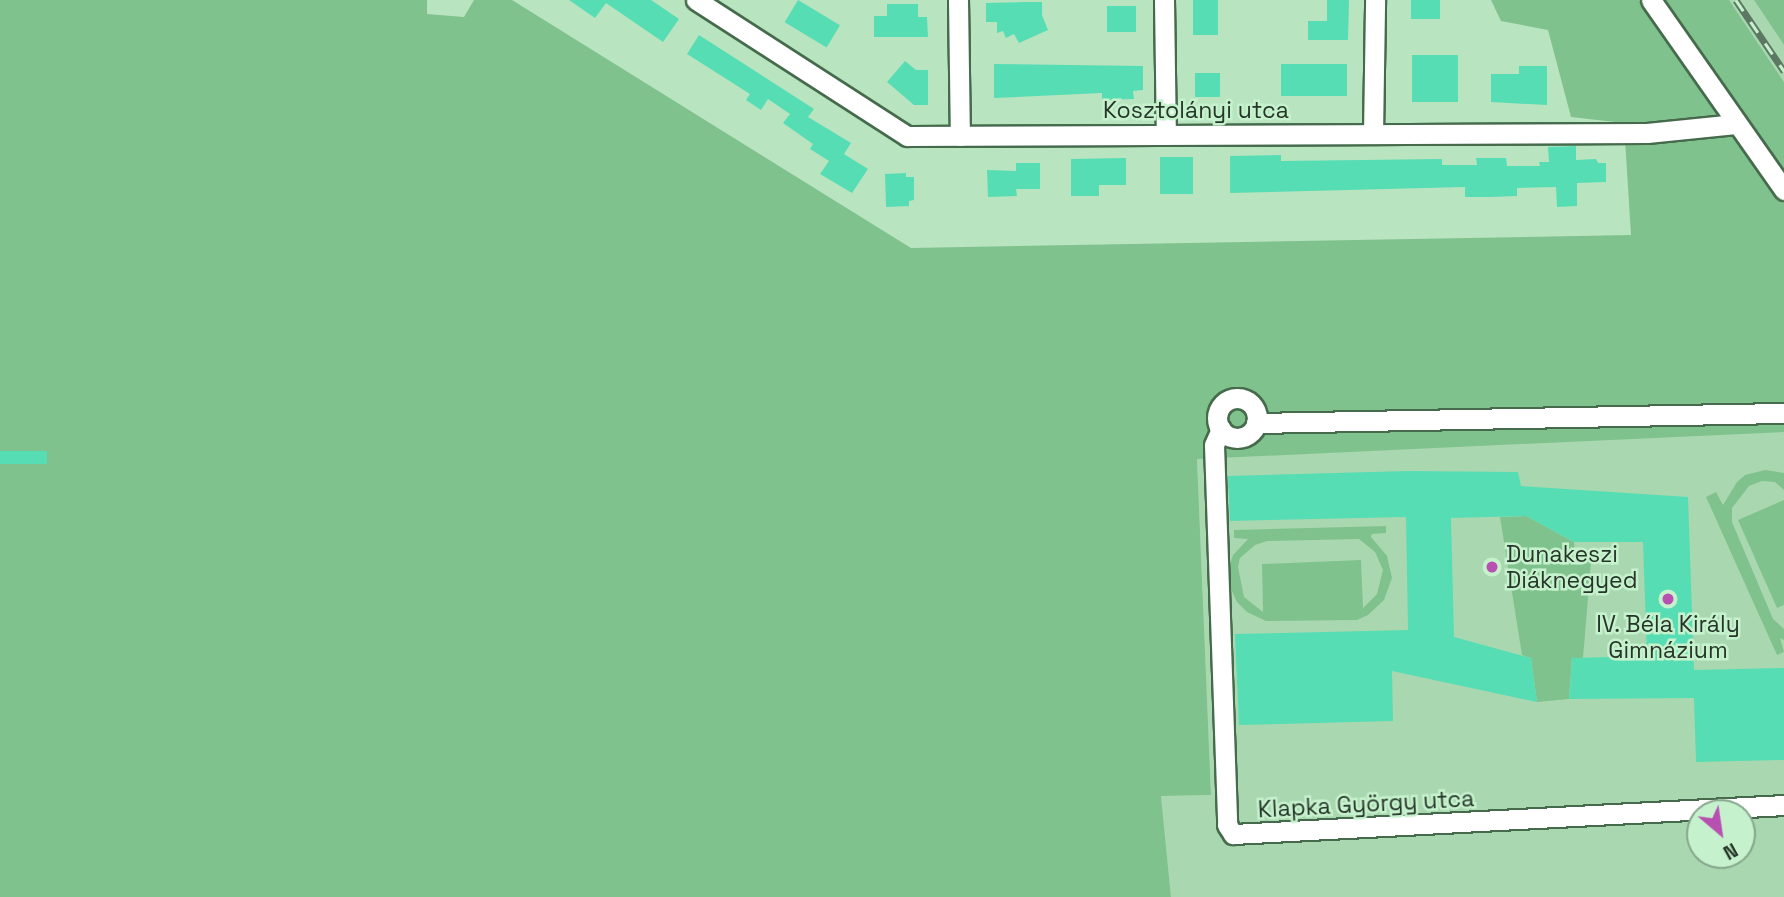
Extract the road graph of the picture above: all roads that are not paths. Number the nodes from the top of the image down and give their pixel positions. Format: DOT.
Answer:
graph roads {
  1 [pos="696,0"];
  2 [pos="958,0"];
  3 [pos="1164,0"];
  4 [pos="1375,0"];
  5 [pos="1651,0"];
  6 [pos="1736,124"];
  7 [pos="1373,134"];
  8 [pos="1166,135"];
  9 [pos="960,136"];
  10 [pos="1784,190"];
  11 [pos="1784,413"];
  12 [pos="1256,423"];
  13 [pos="1221,429"];
  14 [pos="1784,805"];
  1 -- 9 [label="street, Kosztolányi utca"];
  2 -- 9 [label="street"];
  3 -- 8 [label="street"];
  4 -- 7 [label="street"];
  5 -- 6 [label="street"];
  6 -- 7 [label="street, Kosztolányi utca"];
  6 -- 10 [label="street"];
  7 -- 8 [label="street, Kosztolányi utca"];
  8 -- 9 [label="street, Kosztolányi utca"];
  11 -- 12 [label="street"];
  12 -- 13 [label="street"];
  12 -- 13 [label="street, Klapka György utca"];
  13 -- 14 [label="street, Klapka György utca"];
}
